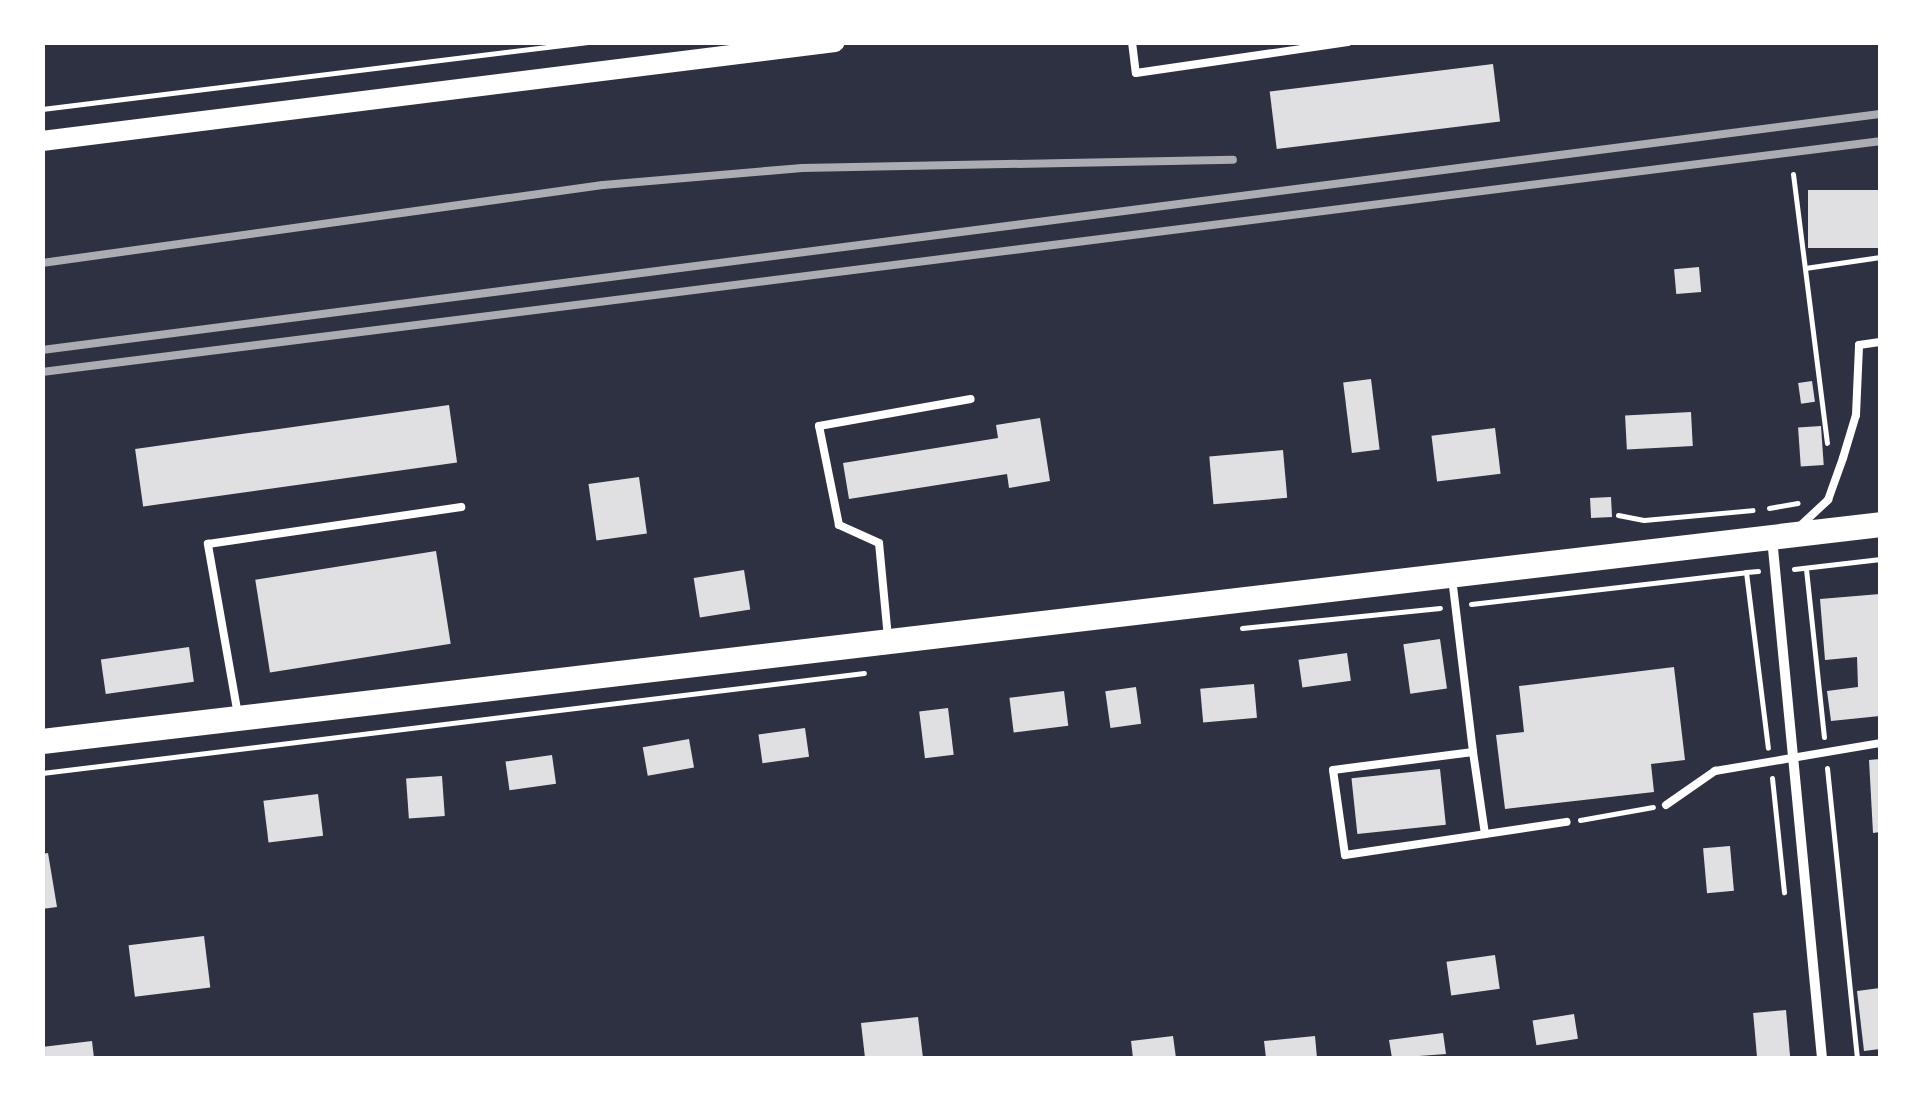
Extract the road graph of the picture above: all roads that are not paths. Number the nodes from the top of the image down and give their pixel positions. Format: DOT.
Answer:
graph roads {
  1 [pos="835,42"];
  2 [pos="1132,42"];
  3 [pos="1348,42"];
  4 [pos="42,141"];
  5 [pos="1880,342"];
  6 [pos="970,399"];
  7 [pos="461,507"];
  8 [pos="1880,524"];
  9 [pos="1792,533"];
  10 [pos="1452,578"];
  11 [pos="889,643"];
  12 [pos="239,720"];
  13 [pos="42,742"];
  14 [pos="1880,742"];
  15 [pos="1473,752"];
  16 [pos="1791,754"];
  17 [pos="1666,805"];
  18 [pos="1566,822"];
  19 [pos="1485,834"];
  20 [pos="1822,1058"];
  1 -- 4 [label="main road"];
  2 -- 3 [label="lane"];
  5 -- 9 [label="lane"];
  6 -- 11 [label="lane"];
  7 -- 12 [label="lane"];
  8 -- 9 [label="main road"];
  9 -- 10 [label="main road"];
  9 -- 16 [label="street"];
  10 -- 11 [label="main road"];
  10 -- 15 [label="lane"];
  11 -- 12 [label="main road"];
  12 -- 13 [label="main road"];
  14 -- 16 [label="lane"];
  15 -- 19 [label="lane"];
  15 -- 19 [label="lane"];
  16 -- 17 [label="lane"];
  16 -- 20 [label="street"];
  18 -- 19 [label="lane"];
}
